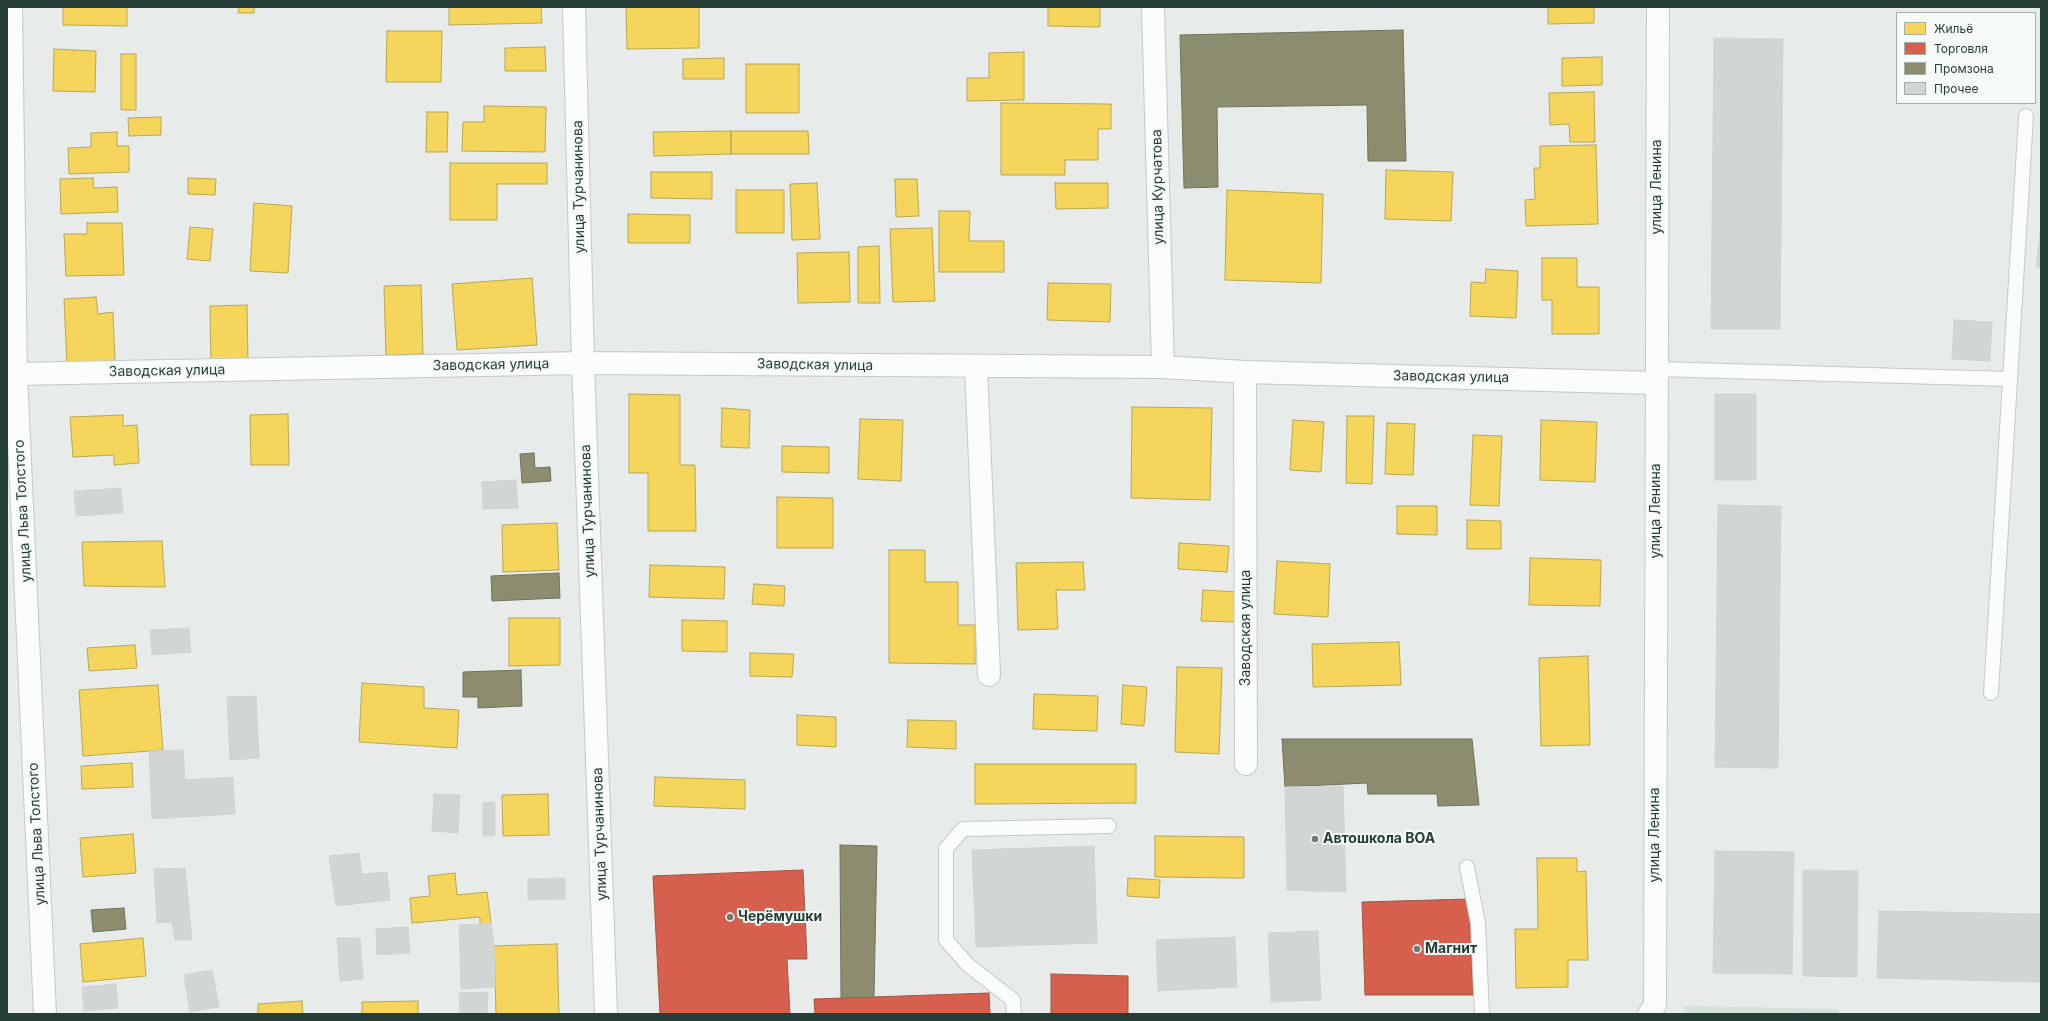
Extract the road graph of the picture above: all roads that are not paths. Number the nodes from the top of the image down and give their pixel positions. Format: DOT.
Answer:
graph roads {
  1 [pos="11,7"];
  2 [pos="574,7"];
  3 [pos="1154,7"];
  4 [pos="1658,7"];
  5 [pos="2026,116"];
  6 [pos="582,363"];
  7 [pos="976,367"];
  8 [pos="1163,367"];
  9 [pos="12,372"];
  10 [pos="1245,372"];
  11 [pos="1656,376"];
  12 [pos="2010,379"];
  13 [pos="990,675"];
  14 [pos="1991,693"];
  15 [pos="1246,764"];
  16 [pos="1109,826"];
  17 [pos="1467,867"];
  18 [pos="45,1014"];
  19 [pos="606,1014"];
  20 [pos="1014,1014"];
  21 [pos="1482,1014"];
  22 [pos="1649,1014"];
  1 -- 9 [label="street, улица Льва Толстого"];
  2 -- 6 [label="street, улица Турчанинова"];
  3 -- 8 [label="street, улица Курчатова"];
  4 -- 11 [label="street, улица Ленина"];
  5 -- 12 [label="lane"];
  6 -- 7 [label="street, Заводская улица"];
  6 -- 9 [label="street, Заводская улица"];
  6 -- 19 [label="street, улица Турчанинова"];
  7 -- 8 [label="street, Заводская улица"];
  7 -- 13 [label="street"];
  8 -- 10 [label="street, Заводская улица"];
  9 -- 18 [label="street, улица Льва Толстого"];
  10 -- 11 [label="street, Заводская улица"];
  10 -- 15 [label="street, Заводская улица"];
  11 -- 12 [label="lane"];
  11 -- 22 [label="street, улица Ленина"];
  12 -- 14 [label="lane"];
  16 -- 20 [label="lane"];
  17 -- 21 [label="lane"];
}
